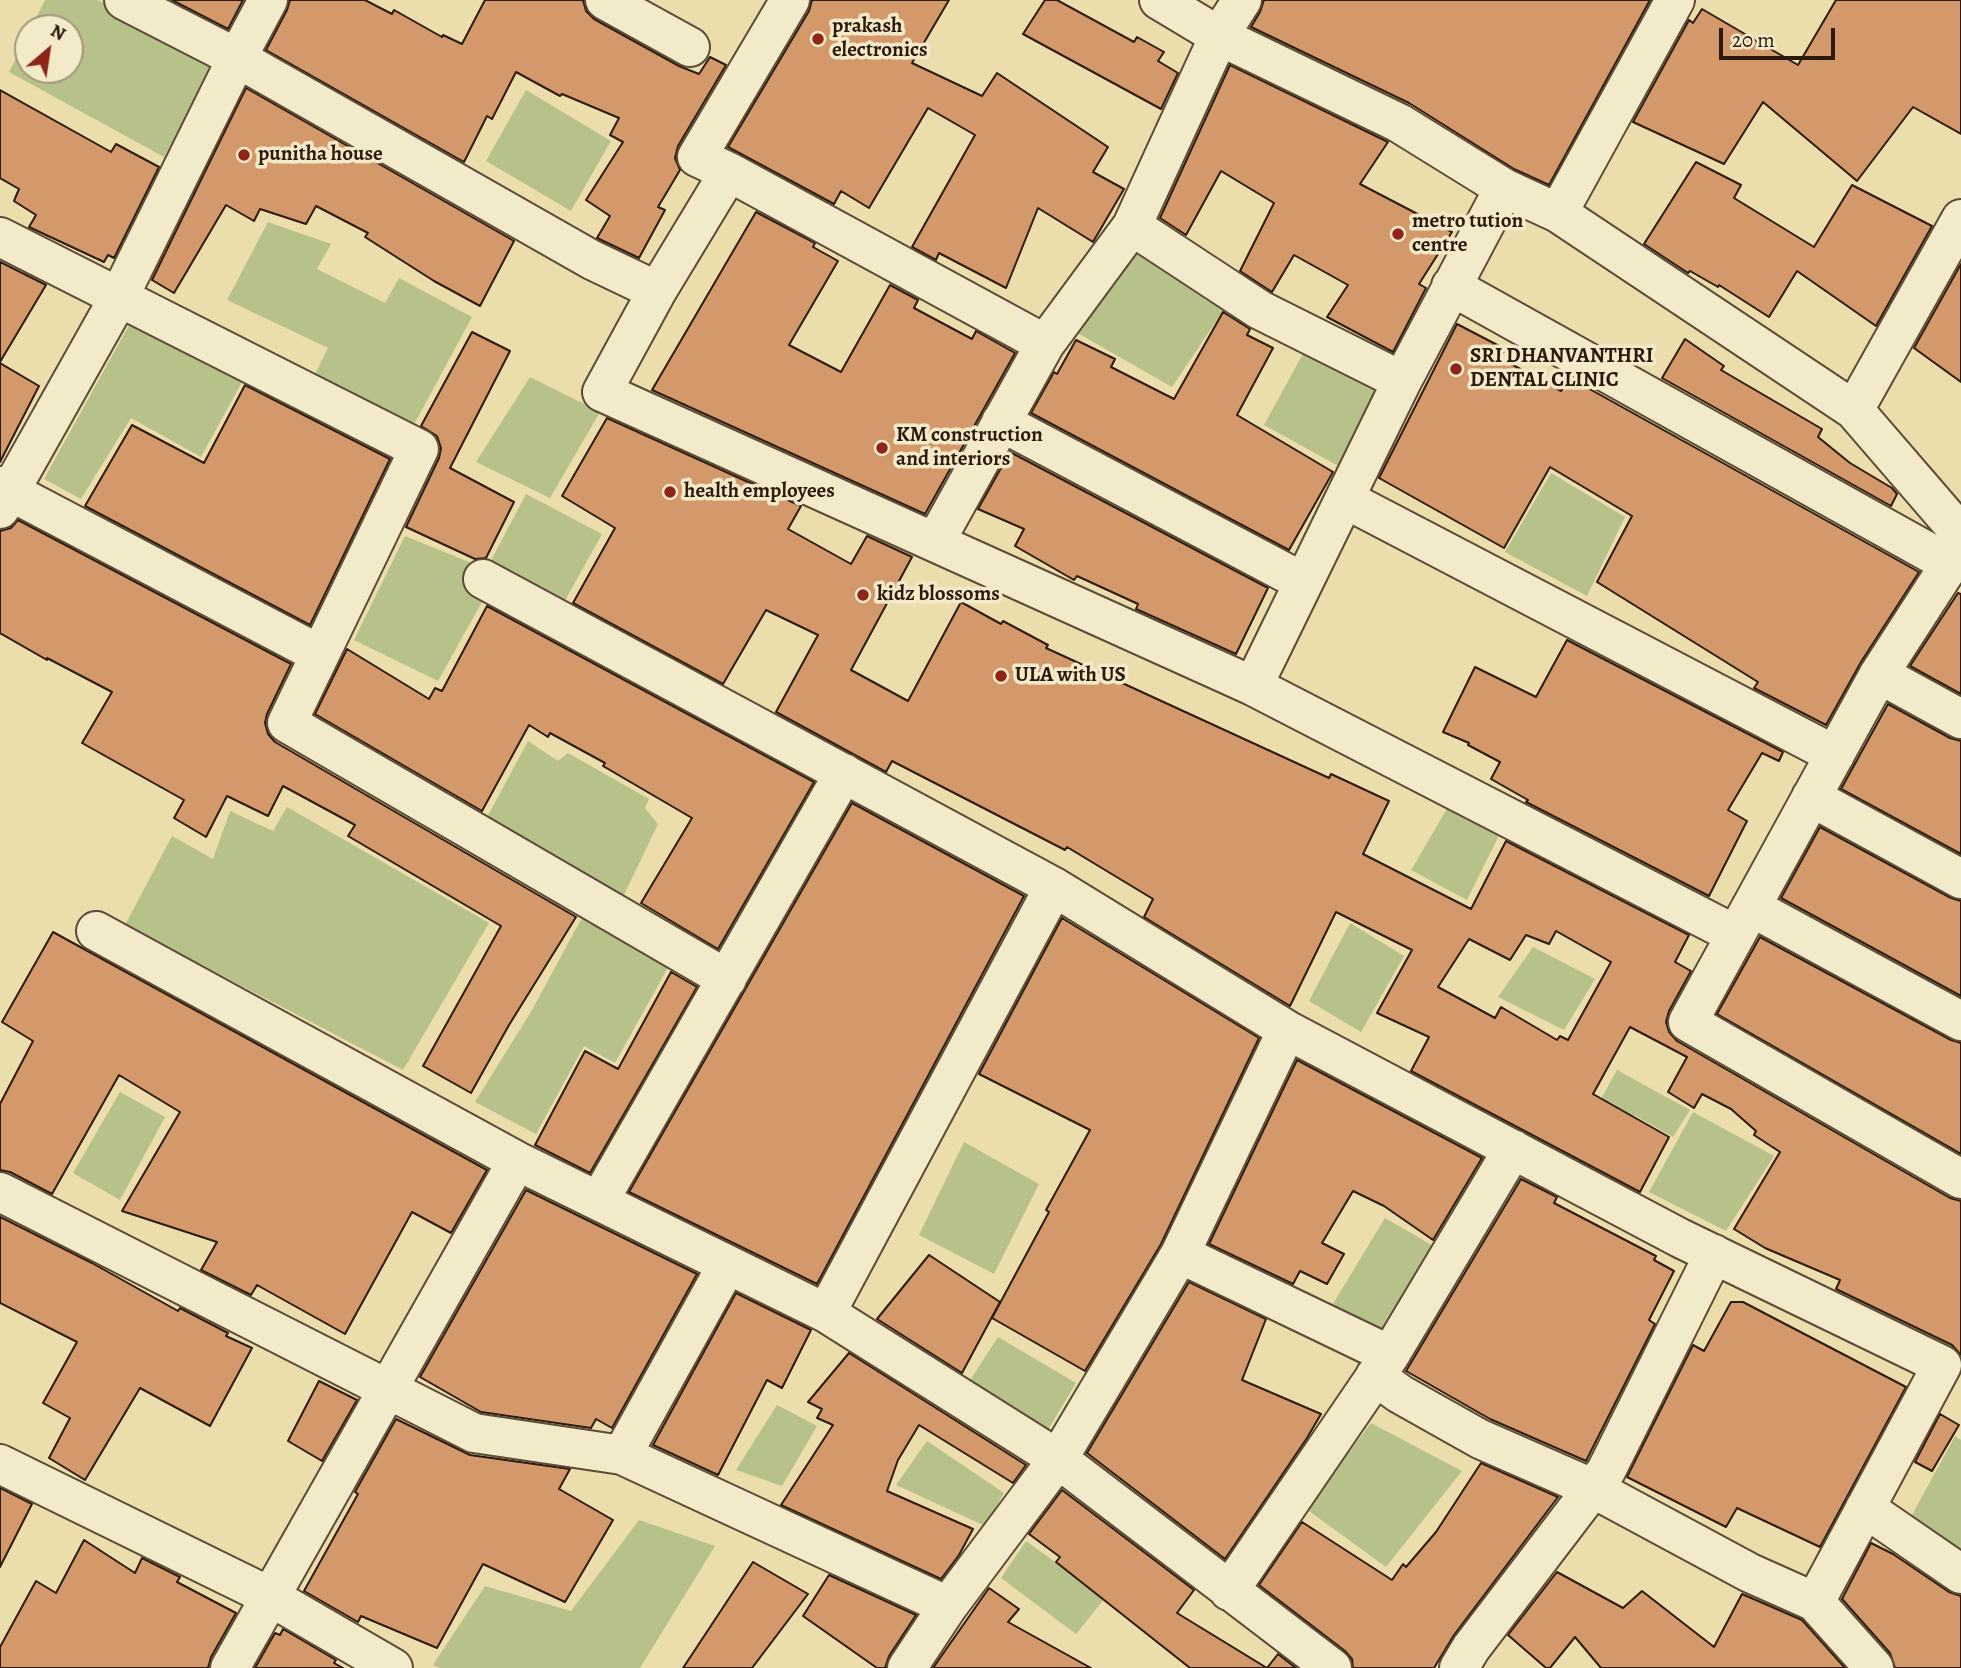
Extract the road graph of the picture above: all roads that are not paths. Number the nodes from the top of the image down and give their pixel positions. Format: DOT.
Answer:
graph roads {
  1 [pos="124,0"];
  2 [pos="268,0"];
  3 [pos="604,0"];
  4 [pos="789,0"];
  5 [pos="1159,0"];
  6 [pos="1242,0"];
  7 [pos="1663,4"];
  8 [pos="1219,36"];
  9 [pos="690,47"];
  10 [pos="237,58"];
  11 [pos="729,172"];
  12 [pos="1504,188"];
  13 [pos="1558,213"];
  14 [pos="1961,219"];
  15 [pos="1132,226"];
  16 [pos="0,237"];
  17 [pos="1451,286"];
  18 [pos="657,291"];
  19 [pos="118,299"];
  20 [pos="1045,344"];
  21 [pos="1402,381"];
  22 [pos="1854,410"];
  23 [pos="1001,422"];
  24 [pos="4,495"];
  25 [pos="1345,499"];
  26 [pos="935,542"];
  27 [pos="1956,543"];
  28 [pos="484,579"];
  29 [pos="1303,582"];
  30 [pos="319,654"];
  31 [pos="1879,674"];
  32 [pos="1252,686"];
  33 [pos="1961,719"];
  34 [pos="1835,755"];
  35 [pos="844,773"];
  36 [pos="1811,797"];
  37 [pos="1961,879"];
  38 [pos="1054,887"];
  39 [pos="1744,921"];
  40 [pos="96,931"];
  41 [pos="727,979"];
  42 [pos="1961,1021"];
  43 [pos="1287,1030"];
  44 [pos="1513,1149"];
  45 [pos="517,1161"];
  46 [pos="1961,1179"];
  47 [pos="0,1192"];
  48 [pos="599,1201"];
  49 [pos="1180,1254"];
  50 [pos="1714,1254"];
  51 [pos="727,1265"];
  52 [pos="826,1313"];
  53 [pos="1382,1366"];
  54 [pos="388,1390"];
  55 [pos="622,1455"];
  56 [pos="1058,1459"];
  57 [pos="0,1464"];
  58 [pos="1594,1489"];
  59 [pos="1864,1508"];
  60 [pos="1961,1574"];
  61 [pos="1229,1591"];
  62 [pos="269,1596"];
  63 [pos="1815,1602"];
  64 [pos="948,1606"];
  65 [pos="1474,1661"];
  66 [pos="911,1666"];
  67 [pos="230,1668"];
  68 [pos="393,1668"];
  69 [pos="1332,1668"];
  70 [pos="1874,1668"];
  1 -- 10 [label="street"];
  2 -- 10 [label="street"];
  3 -- 9 [label="street"];
  4 -- 11 [label="street"];
  5 -- 8 [label="street"];
  6 -- 8 [label="street"];
  7 -- 13 [label="street"];
  8 -- 12 [label="street"];
  8 -- 15 [label="street"];
  10 -- 18 [label="street"];
  10 -- 19 [label="street"];
  11 -- 18 [label="street"];
  11 -- 20 [label="street"];
  12 -- 13 [label="street"];
  12 -- 17 [label="street"];
  13 -- 22 [label="street"];
  14 -- 22 [label="street"];
  15 -- 20 [label="street"];
  15 -- 21 [label="street"];
  16 -- 19 [label="street"];
  17 -- 21 [label="street"];
  17 -- 27 [label="street"];
  18 -- 26 [label="street"];
  19 -- 24 [label="street"];
  19 -- 30 [label="street"];
  20 -- 23 [label="street"];
  21 -- 25 [label="street"];
  22 -- 27 [label="street"];
  23 -- 26 [label="street"];
  23 -- 29 [label="street"];
  24 -- 30 [label="street"];
  25 -- 29 [label="street"];
  25 -- 34 [label="street"];
  26 -- 32 [label="street"];
  27 -- 31 [label="street"];
  28 -- 35 [label="street"];
  29 -- 32 [label="street"];
  30 -- 41 [label="street"];
  31 -- 33 [label="street"];
  31 -- 34 [label="street"];
  32 -- 39 [label="street"];
  34 -- 36 [label="street"];
  35 -- 38 [label="street"];
  35 -- 41 [label="street"];
  36 -- 37 [label="street"];
  36 -- 39 [label="street"];
  38 -- 43 [label="street"];
  38 -- 52 [label="street"];
  39 -- 42 [label="street"];
  39 -- 46 [label="street"];
  40 -- 45 [label="street"];
  41 -- 48 [label="street"];
  43 -- 44 [label="street"];
  43 -- 49 [label="street"];
  44 -- 50 [label="street"];
  44 -- 53 [label="street"];
  45 -- 48 [label="street"];
  45 -- 54 [label="street"];
  47 -- 54 [label="street"];
  48 -- 51 [label="street"];
  49 -- 53 [label="street"];
  49 -- 56 [label="street"];
  50 -- 58 [label="street"];
  50 -- 59 [label="street"];
  51 -- 52 [label="street"];
  51 -- 55 [label="street"];
  52 -- 56 [label="street"];
  53 -- 58 [label="street"];
  53 -- 61 [label="street"];
  54 -- 55 [label="street"];
  54 -- 62 [label="street"];
  55 -- 64 [label="street"];
  56 -- 61 [label="street"];
  56 -- 64 [label="street"];
  57 -- 62 [label="street"];
  58 -- 63 [label="street"];
  58 -- 65 [label="street"];
  59 -- 60 [label="street"];
  59 -- 63 [label="street"];
  61 -- 69 [label="street"];
  62 -- 67 [label="street"];
  62 -- 68 [label="street"];
  63 -- 70 [label="street"];
  64 -- 66 [label="street"];
}
